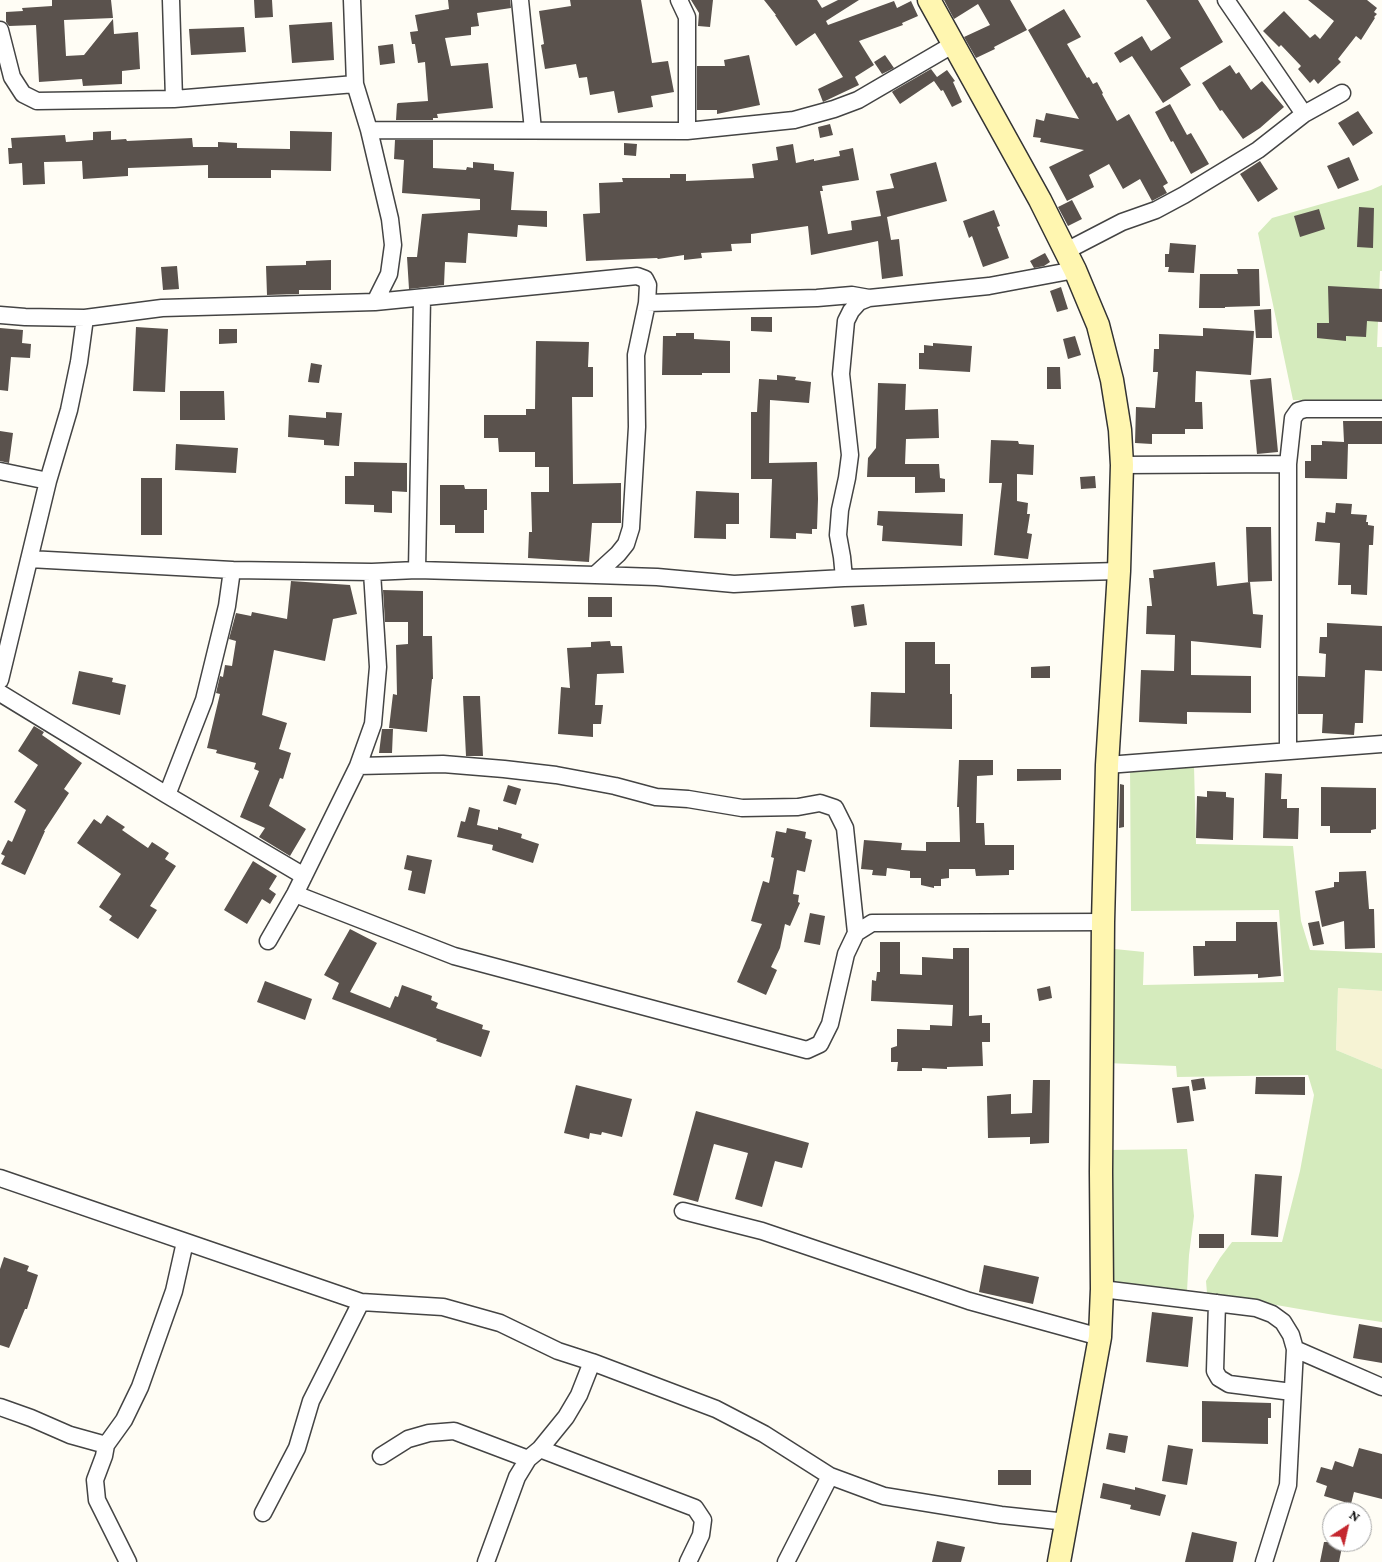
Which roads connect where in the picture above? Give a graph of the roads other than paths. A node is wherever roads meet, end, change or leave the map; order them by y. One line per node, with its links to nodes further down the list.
1 (171, 0): 11 (street)
2 (352, 0): 9 (street)
3 (520, 0): 14 (street)
4 (680, 0): 15 (street)
5 (930, 0): 8 (street)
6 (1226, 0): 12 (street)
7 (0, 30): 11 (street)
8 (954, 44): 15 (street); 16 (street)
9 (355, 84): 11 (street); 13 (street)
10 (1342, 93): 12 (street)
11 (174, 98)
12 (1304, 114): 16 (street)
13 (369, 130): 14 (street); 20 (street)
14 (533, 130): 15 (street)
15 (687, 131)
16 (1070, 260): 19 (street); 27 (street)
17 (422, 298): 20 (street); 21 (street); 32 (street)
18 (817, 298): 19 (street); 21 (street); 24 (street)
19 (869, 298): 24 (street)
20 (375, 302): 23 (street)
21 (647, 303): 35 (street)
22 (0, 315): 23 (street)
23 (85, 318): 29 (street)
24 (846, 322): 36 (street)
25 (1382, 409): 26 (street)
26 (1288, 464): 27 (street); 40 (street)
27 (1122, 465): 33 (street)
28 (0, 471): 29 (street)
29 (48, 481): 30 (street)
30 (29, 559): 31 (street); 37 (street)
31 (232, 570): 34 (street); 43 (street)
32 (417, 570): 34 (street); 35 (street)
33 (1119, 571): 36 (street); 41 (street)
34 (372, 572): 42 (street)
35 (595, 575): 36 (street)
36 (844, 578)
37 (0, 680)
38 (0, 693): 43 (street)
39 (1382, 744): 40 (street)
40 (1288, 751): 41 (street)
41 (1106, 765): 46 (street)
42 (358, 766): 44 (street); 47 (street)
43 (167, 795): 44 (street)
44 (304, 876): 45 (street)
45 (295, 894): 47 (street); 48 (street)
46 (1103, 922): 47 (street); 52 (street)
47 (856, 933)
48 (268, 941)
49 (0, 1178): 51 (street)
50 (683, 1211): 55 (street)
51 (185, 1242): 53 (street); 61 (street)
52 (1102, 1289): 54 (street); 55 (street)
53 (361, 1302): 57 (street); 65 (street)
54 (1217, 1303): 56 (street); 59 (street)
55 (1100, 1337): 66 (street)
56 (1295, 1349): 58 (street); 59 (street)
57 (592, 1362): 62 (street); 64 (street)
58 (1382, 1387)
59 (1292, 1392): 72 (street)
60 (0, 1407): 61 (street)
61 (106, 1445): 67 (street)
62 (534, 1454): 63 (street); 68 (street); 69 (street)
63 (381, 1456)
64 (830, 1476): 66 (street); 70 (street)
65 (263, 1513)
66 (1066, 1522): 71 (street)
67 (128, 1562)
68 (486, 1562)
69 (688, 1562)
70 (786, 1562)
71 (1059, 1562)
72 (1264, 1562)

